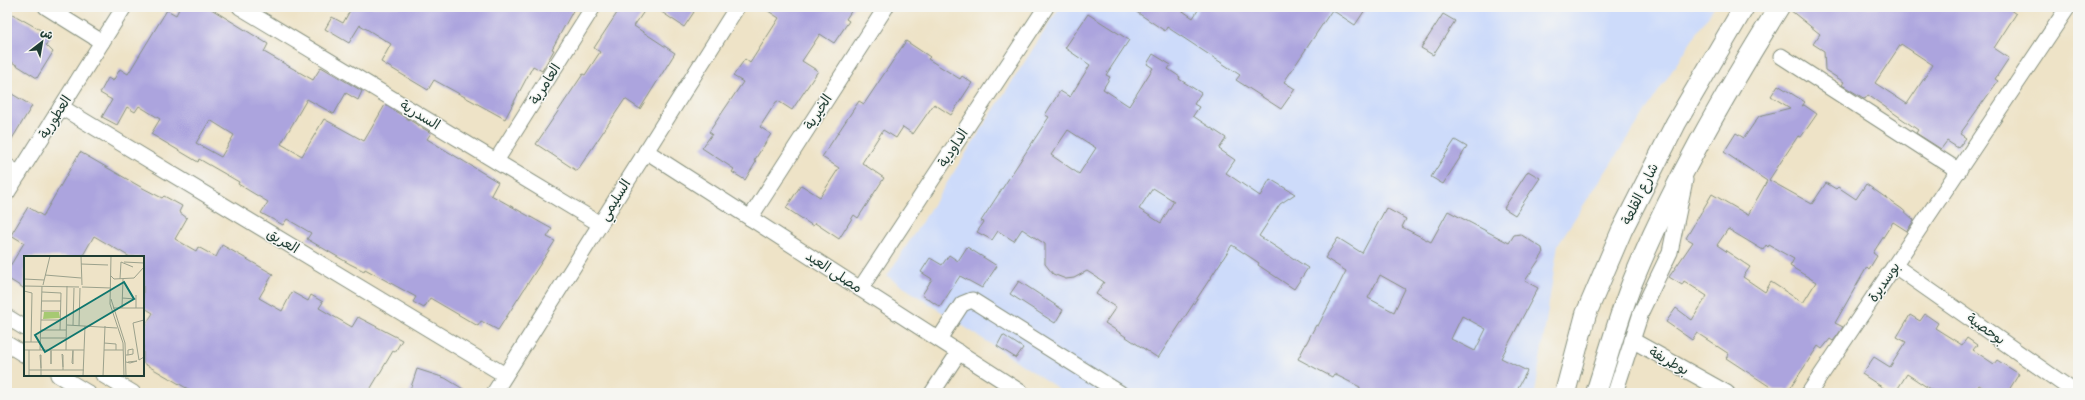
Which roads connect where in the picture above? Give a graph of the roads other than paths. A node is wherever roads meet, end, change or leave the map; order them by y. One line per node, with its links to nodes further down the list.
1 (46, 7): 11 (street)
2 (124, 7): 11 (street, العطورية)
3 (240, 7): 15 (street, السدرية)
4 (593, 7): 15 (street, العامرية)
5 (737, 7): 14 (street, السليمي)
6 (886, 7): 20 (street, الخيرية)
7 (1046, 7): 23 (street, الداودية)
8 (1744, 7): 40 (main road, شارع القلعة)
9 (1779, 7): 16 (main road)
10 (2068, 7): 18 (street, بوسديرة)
11 (102, 42): 13 (street, العطورية)
12 (1781, 56): 18 (street)
13 (61, 108): 17 (street, العطورية); 31 (street, العريق)
14 (646, 151): 20 (street, مصلى العيد); 21 (street, السليمي)
15 (496, 161): 21 (street, السدرية)
16 (1687, 168): 27 (street); 41 (main road)
17 (13, 170): 19 (street, العطورية)
18 (1959, 171): 22 (street, بوسديرة)
19 (7, 193)
20 (750, 218): 23 (street, مصلى العيد)
21 (600, 224): 31 (street, السليمي)
22 (1895, 266): 44 (street, بوسديرة); 45 (street, بوحصية)
23 (860, 289): 26 (street, مصلى العيد)
24 (7, 317): 25 (street)
25 (24, 327)
26 (939, 339): 29 (street, مصلى العيد); 39 (street)
27 (1632, 340): 42 (street); 43 (street, بوطريفة)
28 (7, 344): 30 (street)
29 (959, 352): 37 (street); 38 (street, مصلى العيد)
30 (24, 354)
31 (505, 375): 36 (street, السليمي)
32 (60, 376): 35 (street)
33 (105, 376): 34 (street)
34 (129, 392)
35 (88, 393)
36 (494, 393)
37 (932, 393)
38 (1022, 393)
39 (1120, 393)
40 (1565, 393)
41 (1596, 393)
42 (1615, 393)
43 (1727, 393)
44 (1809, 393)
45 (2076, 393)

